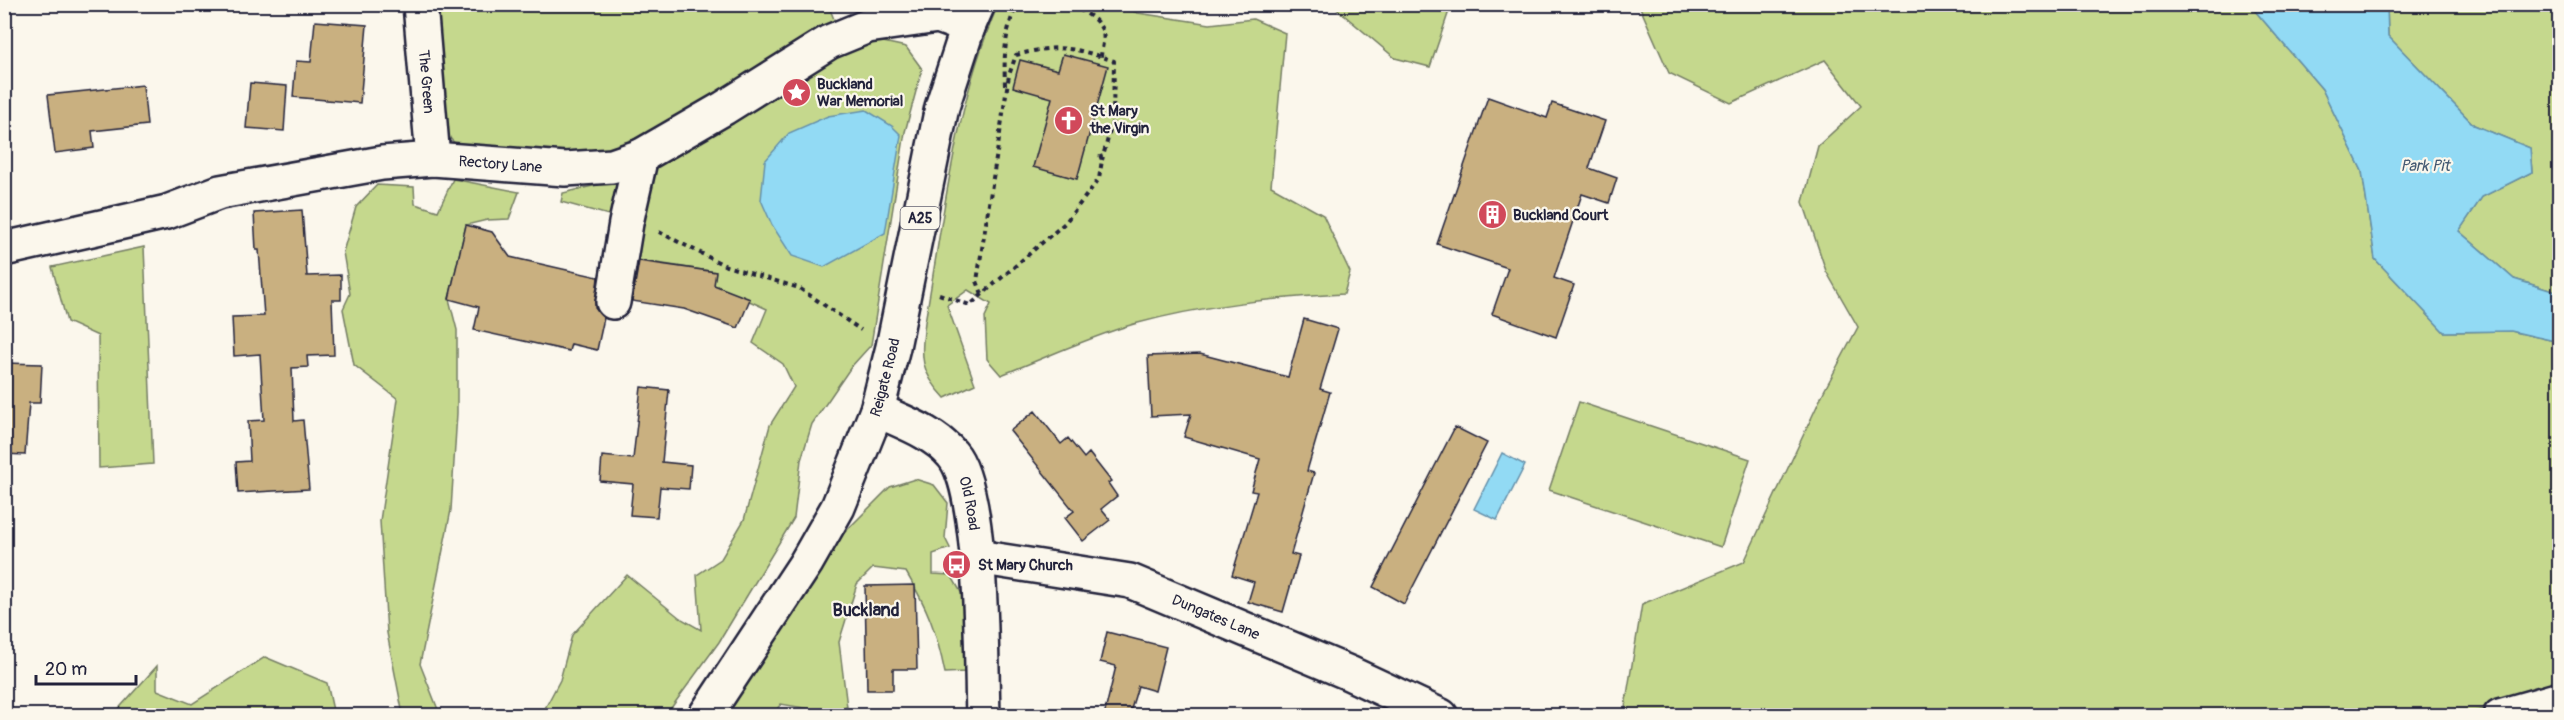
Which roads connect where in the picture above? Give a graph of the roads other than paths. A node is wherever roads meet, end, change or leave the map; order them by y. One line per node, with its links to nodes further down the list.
1 (420, 4): 4 (street, The Green)
2 (973, 16): 3 (street, Rectory Lane); 7 (street, Reigate Road / A25)
3 (641, 156): 4 (street, Rectory Lane); 6 (street)
4 (433, 159): 5 (street, Rectory Lane)
5 (4, 249)
6 (613, 302)
7 (877, 411): 8 (street, Old Road); 10 (street, Reigate Road / A25)
8 (977, 557): 11 (street, Old Road); 12 (street, Dungates Lane)
9 (2559, 699): 13 (street)
10 (705, 716)
11 (983, 716)
12 (1441, 716)
13 (2499, 716)

